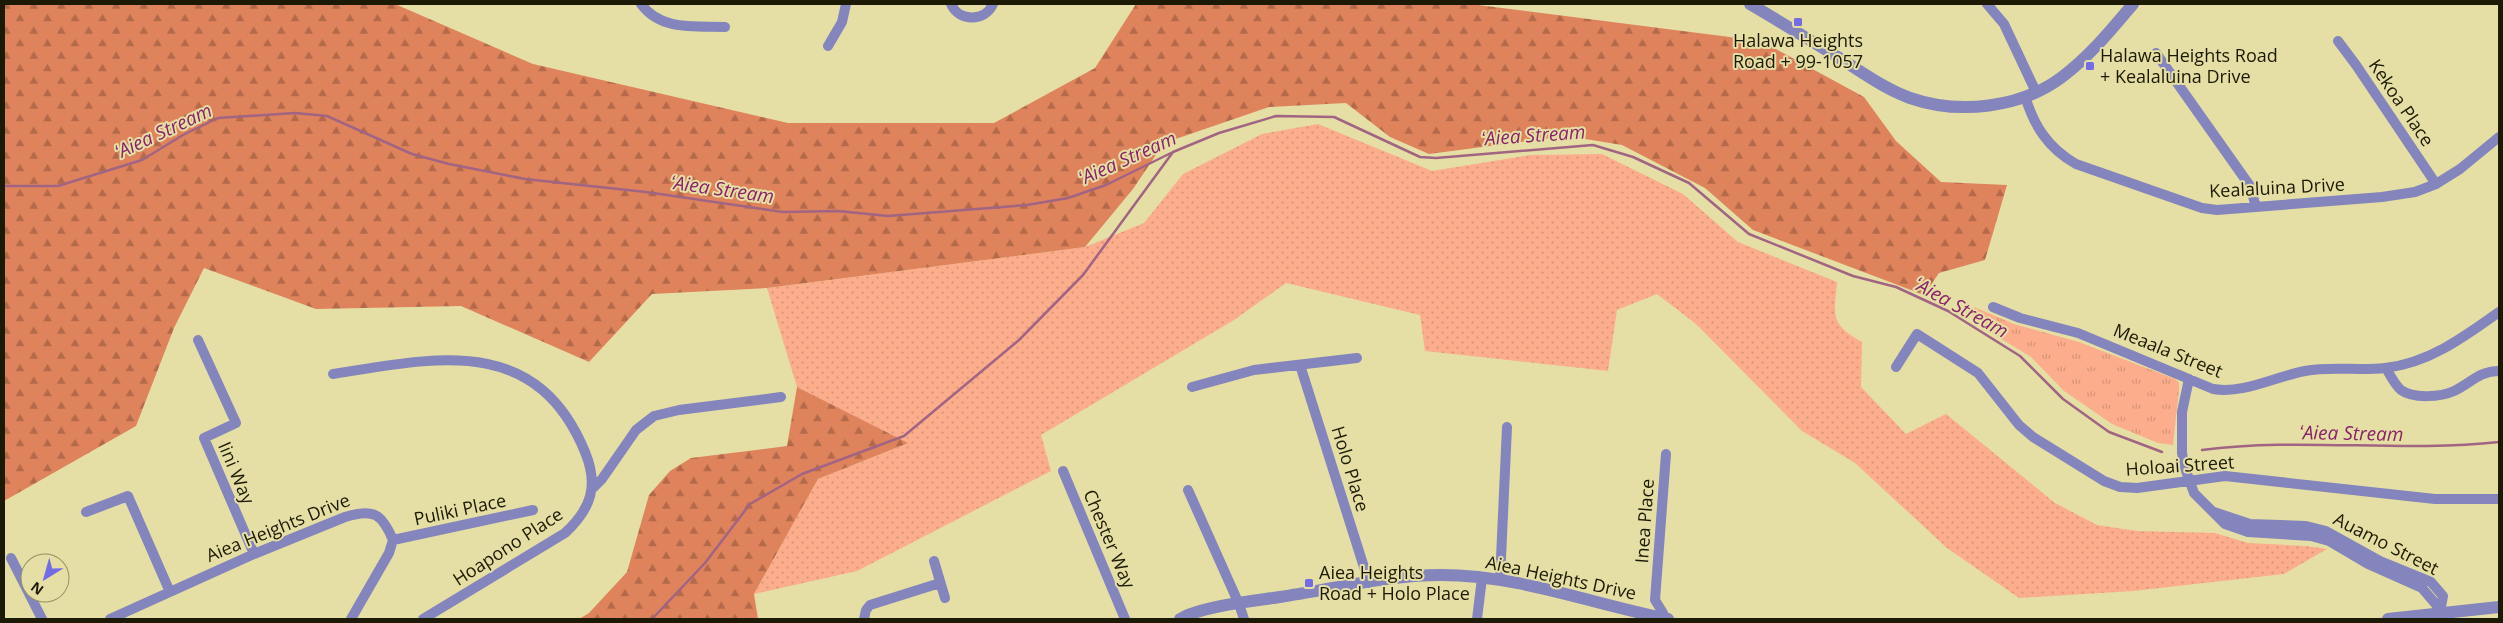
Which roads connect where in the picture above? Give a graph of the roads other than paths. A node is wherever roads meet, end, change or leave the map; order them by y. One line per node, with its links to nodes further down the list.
1 (641, 4): 8 (street)
2 (846, 4): 10 (street)
3 (951, 4): 4 (street)
4 (993, 4)
5 (1750, 4): 12 (street)
6 (1987, 4): 12 (street, Kealaluina Drive)
7 (2133, 4): 12 (street)
8 (725, 27)
9 (2338, 41): 14 (street, Kekoa Place)
10 (828, 46)
11 (2156, 52): 15 (street)
12 (2031, 94): 15 (street, Kealaluina Drive)
13 (2499, 138): 14 (street, Kealaluina Drive)
14 (2436, 184): 15 (street, Kealaluina Drive)
15 (2256, 207)
16 (1993, 307): 25 (street, Meaala Street)
17 (2499, 312): 22 (street, Meaala Street)
18 (198, 340): 38 (street, Iini Way)
19 (1357, 358): 20 (street)
20 (1300, 365): 26 (street); 43 (street, Holo Place)
21 (1896, 367): 31 (street, Holoai Street)
22 (2386, 368): 23 (street); 25 (street, Meaala Street)
23 (2499, 371)
24 (333, 374): 32 (street)
25 (2189, 380): 31 (street, Auamo Street)
26 (1192, 387)
27 (780, 397): 32 (street)
28 (1508, 426): 42 (street)
29 (1666, 454): 59 (street, Inea Place)
30 (1063, 471): 55 (street, Chester Way)
31 (2188, 480): 34 (street, Holoai Street); 49 (street, Auamo Street)
32 (593, 488): 53 (street, Hoapono Place)
33 (1188, 490): 47 (street)
34 (2499, 499)
35 (533, 510): 37 (street, Puliki Place)
36 (86, 512): 45 (street)
37 (393, 540): 38 (street, Aiea Heights Drive); 52 (street)
38 (254, 554): 45 (street, Aiea Heights Drive)
39 (10, 558): 50 (street)
40 (934, 561): 44 (street)
41 (1482, 578): 42 (street, Aiea Heights Drive); 43 (street, Aiea Heights Drive); 58 (street)
42 (1500, 580): 59 (street, Aiea Heights Drive)
43 (1369, 582): 47 (street, Aiea Heights Drive)
44 (940, 583): 46 (street); 54 (street)
45 (170, 592): 51 (street, Aiea Heights Drive)
46 (945, 598)
47 (1239, 604): 56 (street, Aiea Heights Drive); 57 (street)
48 (2499, 608): 49 (street)
49 (2439, 610): 60 (street)
50 (42, 619)
51 (110, 619)
52 (351, 619)
53 (423, 619)
54 (864, 619)
55 (1125, 619)
56 (1180, 619)
57 (1244, 619)
58 (1477, 619)
59 (1665, 619)
60 (2388, 619)

